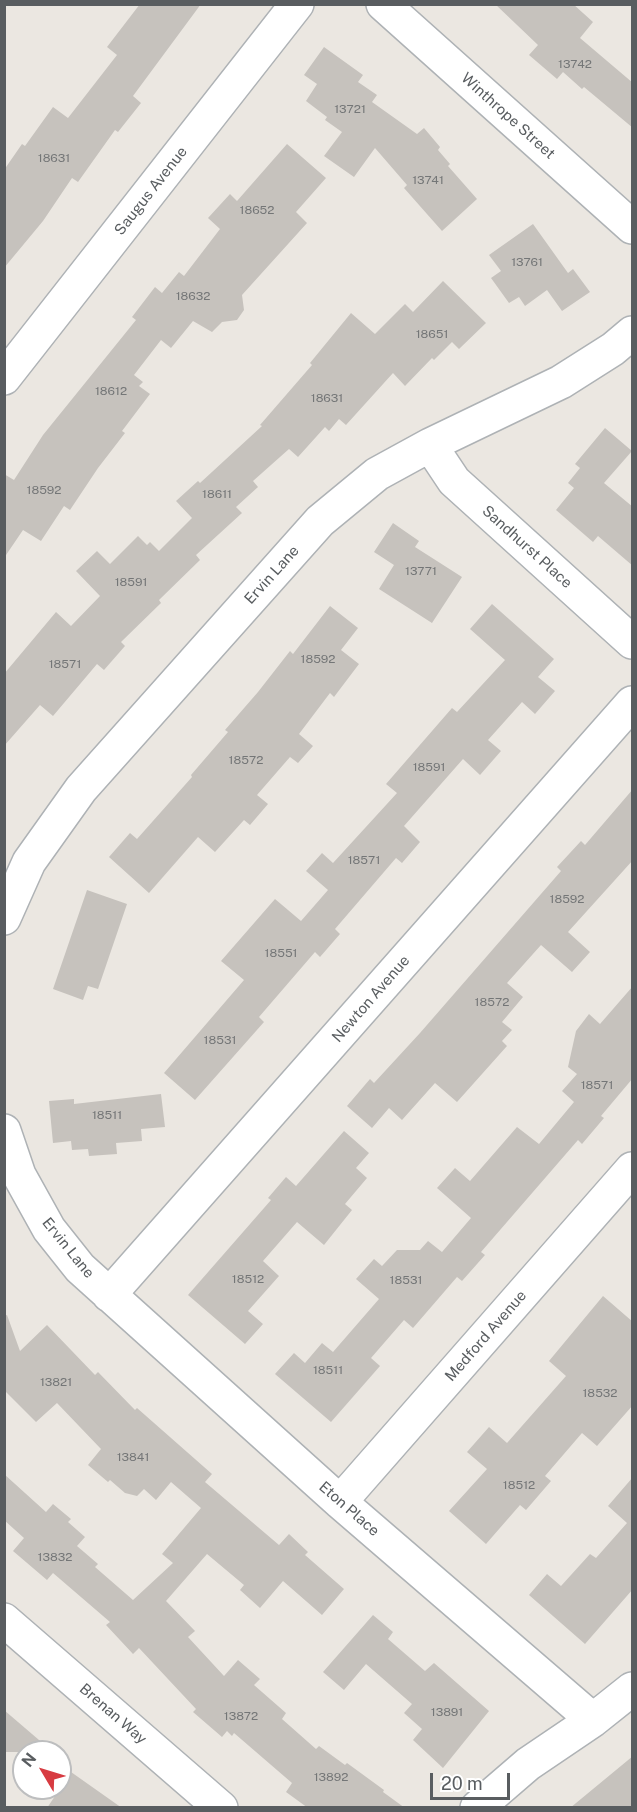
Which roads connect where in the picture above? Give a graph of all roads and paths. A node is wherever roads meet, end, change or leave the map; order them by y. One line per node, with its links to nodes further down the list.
1 (297, 4): 5 (street, Saugus Avenue)
2 (383, 4): 3 (street, Winthrope Street)
3 (633, 227)
4 (633, 333): 6 (street, Ervin Lane)
5 (4, 378)
6 (430, 445): 7 (street, Sandhurst Place); 9 (street, Ervin Lane)
7 (633, 642)
8 (633, 703): 12 (street, Newton Avenue)
9 (4, 918)
10 (4, 1131): 12 (street, Ervin Lane)
11 (633, 1169): 13 (street, Medford Avenue)
12 (109, 1295): 13 (street, Eton Place)
13 (340, 1502): 16 (street, Eton Place)
14 (4, 1620): 17 (street, Brenan Way)
15 (633, 1689): 16 (street)
16 (592, 1720): 18 (street)
17 (221, 1808)
18 (477, 1808)

